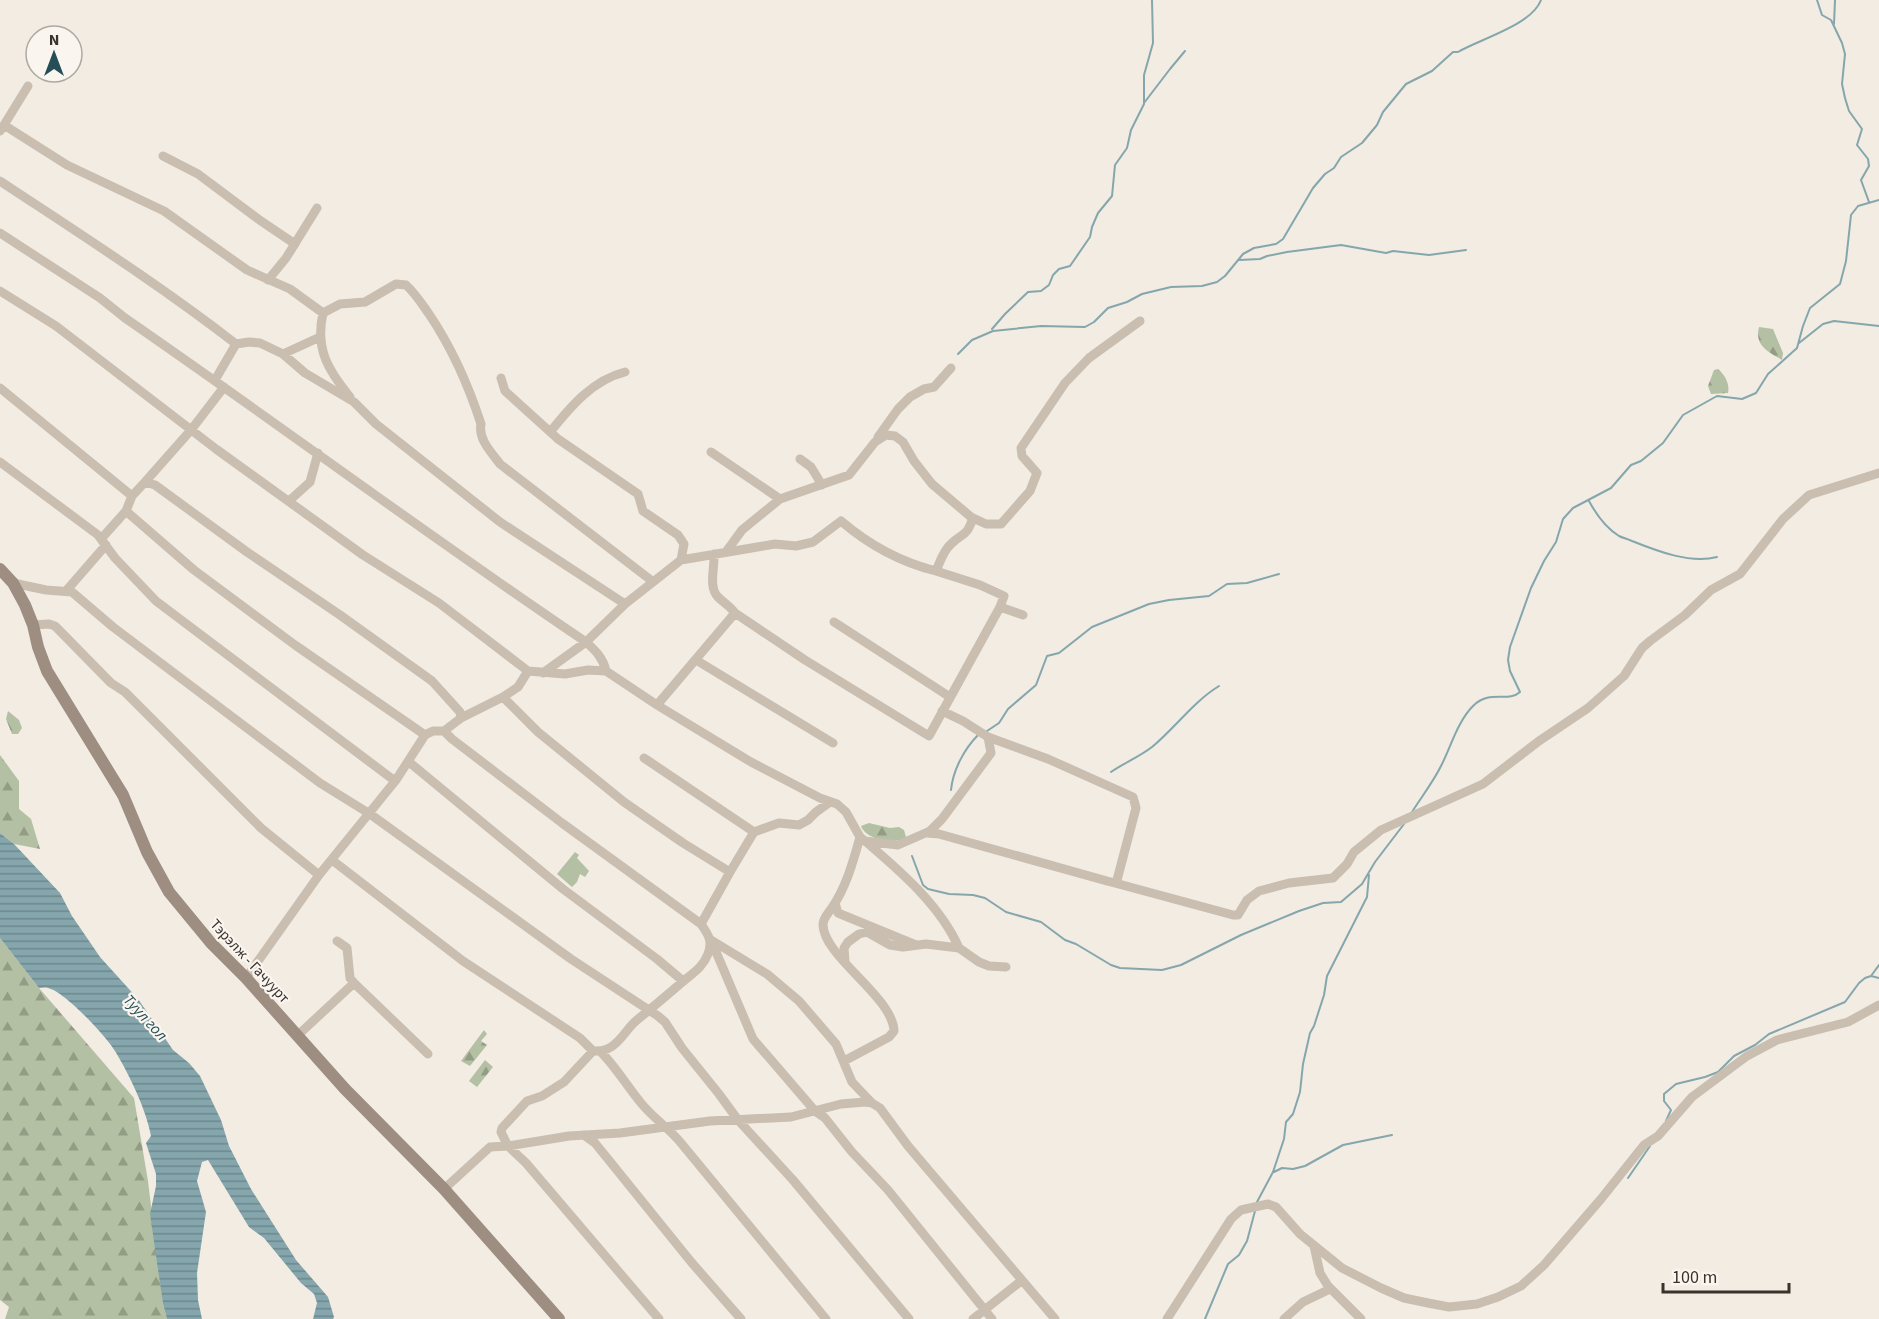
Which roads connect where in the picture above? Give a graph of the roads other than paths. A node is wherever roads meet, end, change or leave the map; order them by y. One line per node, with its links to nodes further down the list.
1 (28, 86): 2 (street)
2 (2, 128): 8 (street)
3 (163, 156): 7 (street)
4 (0, 181): 13 (street)
5 (317, 208): 7 (street)
6 (0, 233): 18 (street)
7 (295, 244): 8 (street)
8 (268, 280): 10 (street)
9 (0, 291): 22 (street)
10 (323, 313): 12 (street); 43 (street)
11 (1140, 321): 36 (street)
12 (320, 337): 14 (street); 21 (street)
13 (236, 344): 14 (street); 18 (street)
14 (284, 354): 21 (street)
15 (951, 368): 24 (street)
16 (625, 372): 23 (street)
17 (501, 378): 23 (street)
18 (215, 380): 19 (street)
19 (224, 387): 22 (street); 26 (street)
20 (0, 388): 32 (street)
21 (354, 402): 46 (street)
22 (191, 430): 30 (street); 34 (street)
23 (551, 431): 40 (street)
24 (875, 442): 31 (street); 36 (street)
25 (711, 452): 33 (street)
26 (318, 453): 34 (street); 52 (street)
27 (801, 459): 31 (street)
28 (0, 462): 37 (street)
29 (1879, 473): 77 (street)
30 (145, 482): 32 (street); 61 (street)
31 (822, 485): 33 (street)
32 (132, 496): 35 (street)
33 (780, 499): 38 (street)
34 (289, 501): 54 (street)
35 (126, 511): 37 (street); 63 (street)
36 (973, 518): 42 (street)
37 (104, 542): 45 (street); 68 (street)
38 (726, 552): 39 (street); 42 (street)
39 (714, 554): 40 (street); 48 (street)
40 (681, 560): 43 (street)
41 (0, 569): 44 (main road, Тэрэлж - Гачуурт)
42 (936, 571): 47 (street)
43 (652, 581): 46 (street)
44 (13, 583): 45 (street); 51 (main road, Тэрэлж - Гачуурт)
45 (66, 591): 70 (street)
46 (625, 604): 52 (street)
47 (1000, 607): 49 (street); 58 (street)
48 (735, 613): 53 (street); 60 (street)
49 (1023, 615)
50 (834, 622): 58 (street)
51 (33, 625): 76 (street); 86 (main road, Тэрэлж - Гачуурт)
52 (586, 642): 55 (street); 56 (street)
53 (696, 660): 59 (street); 65 (street)
54 (528, 671): 56 (street); 57 (street)
55 (606, 671): 56 (street); 59 (street)
56 (543, 673)
57 (503, 697): 61 (street); 75 (street)
58 (950, 697): 60 (street)
59 (657, 705): 69 (street)
60 (942, 711): 64 (street)
61 (461, 718): 62 (street)
62 (444, 731): 63 (street); 79 (street)
63 (425, 735): 67 (street)
64 (988, 737): 72 (street); 77 (street)
65 (833, 744)
66 (644, 759): 71 (street)
67 (409, 762): 68 (street); 87 (street)
68 (396, 780): 70 (street)
69 (830, 802): 71 (street); 73 (street)
70 (369, 814): 74 (street); 90 (street)
71 (754, 832): 75 (street)
72 (927, 833): 73 (street); 77 (street)
73 (862, 839): 78 (street); 83 (street)
74 (332, 860): 76 (street); 92 (street)
75 (730, 872): 79 (street)
76 (319, 875): 86 (street)
77 (1115, 883)
78 (835, 903): 82 (street); 84 (street)
79 (701, 924): 80 (street)
80 (711, 940): 87 (street); 94 (street); 96 (street)
81 (337, 941): 88 (street)
82 (916, 945): 83 (street); 84 (street)
83 (959, 948): 85 (street)
84 (845, 961): 94 (street)
85 (1006, 967)
86 (246, 978): 91 (main road, Тэрэлж - Гачуурт)
87 (683, 981): 90 (street)
88 (354, 983): 91 (street); 93 (street)
89 (1879, 1005): 102 (street)
90 (651, 1011): 92 (street); 97 (street)
91 (297, 1036): 101 (main road, Тэрэлж - Гачуурт)
92 (597, 1051): 98 (street); 100 (street)
93 (428, 1054)
94 (844, 1061): 95 (street)
95 (872, 1103): 96 (street); 103 (street)
96 (815, 1111): 97 (street); 105 (street)
97 (738, 1120): 98 (street); 110 (street)
98 (667, 1126): 99 (street); 109 (street)
99 (584, 1135): 100 (street); 108 (street)
100 (508, 1146): 101 (street); 107 (street)
101 (444, 1189): 106 (main road, Тэрэлж - Гачуурт)
102 (1314, 1246): 104 (street); 114 (street)
103 (1021, 1281): 105 (street); 113 (street)
104 (1328, 1286): 115 (street); 116 (street)
105 (985, 1310): 111 (street); 112 (street)
106 (559, 1319)
107 (658, 1319)
108 (741, 1319)
109 (826, 1319)
110 (909, 1319)
111 (973, 1319)
112 (992, 1319)
113 (1055, 1319)
114 (1167, 1319)
115 (1284, 1319)
116 (1361, 1319)

